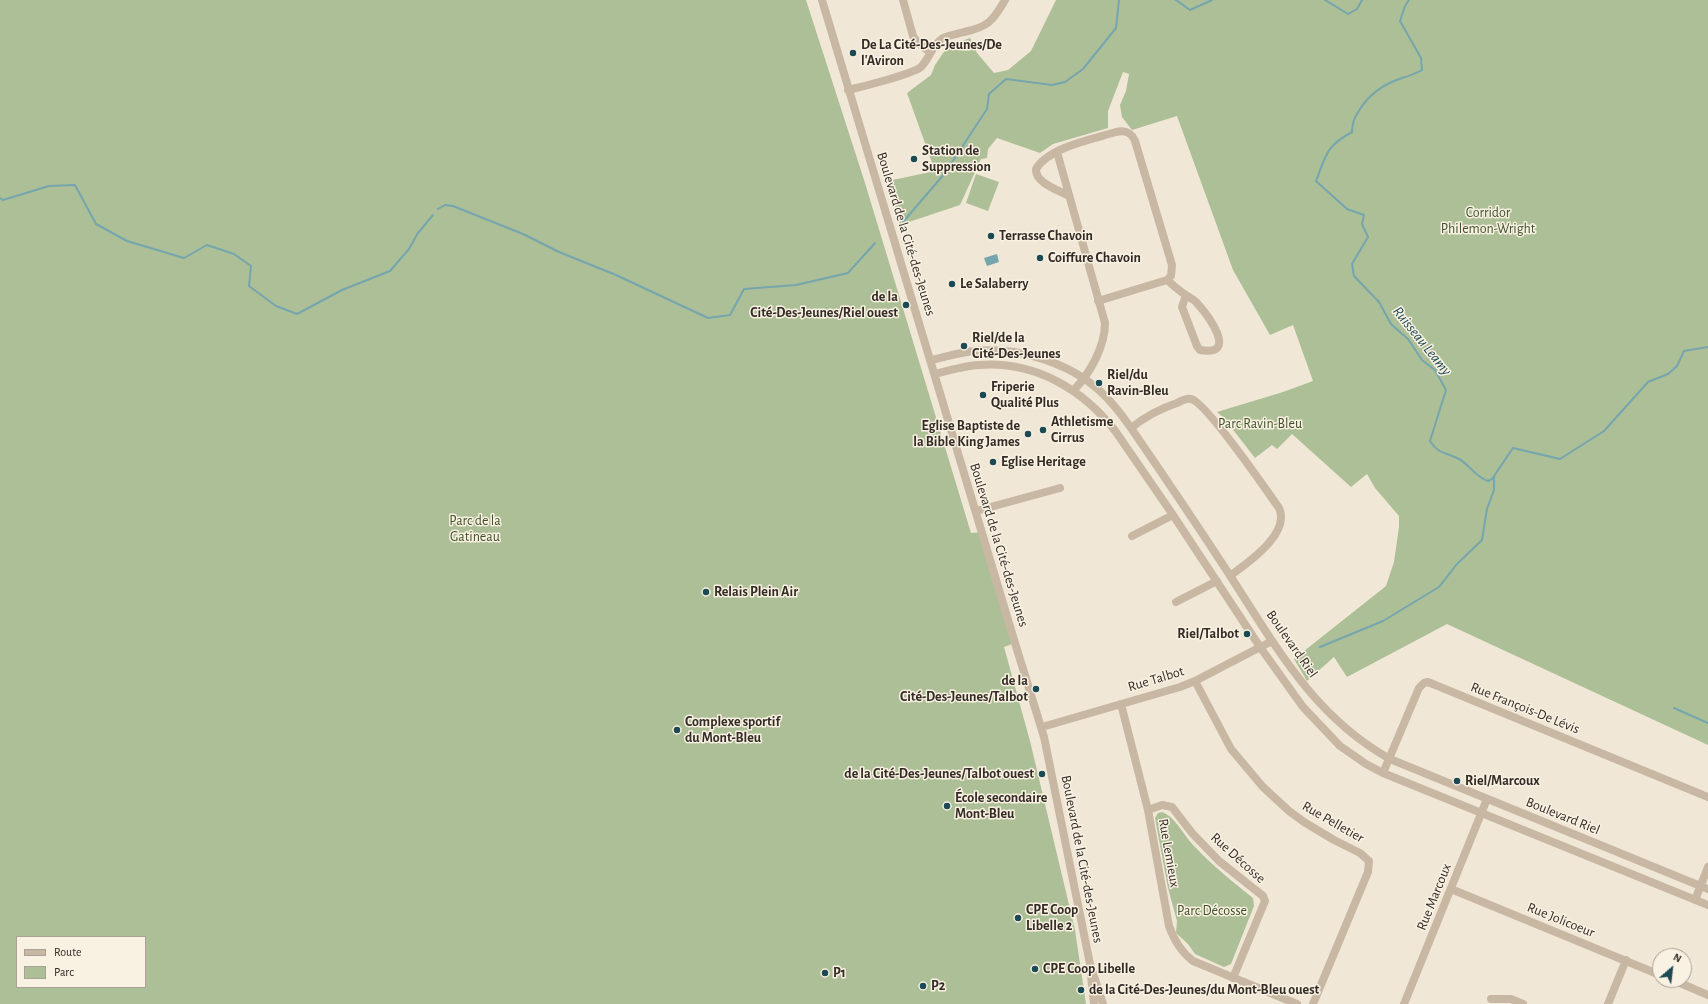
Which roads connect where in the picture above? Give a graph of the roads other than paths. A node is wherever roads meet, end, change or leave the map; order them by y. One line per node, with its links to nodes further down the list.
1 (822, 0): 5 (street, Boulevard de la Cité-des-Jeunes)
2 (903, 0): 4 (street)
3 (1005, 0): 4 (street)
4 (930, 52): 5 (street)
5 (848, 90): 11 (street, Boulevard de la Cité-des-Jeunes)
6 (1057, 152): 7 (street); 7 (street); 8 (street)
7 (1069, 196): 10 (street)
8 (1167, 280): 9 (street); 10 (street)
9 (1186, 295): 9 (street)
10 (1098, 301): 13 (street)
11 (931, 360): 12 (street, Boulevard de la Cité-des-Jeunes); 13 (street, Boulevard Riel)
12 (935, 374): 14 (street, Boulevard Riel); 17 (street, Boulevard de la Cité-des-Jeunes)
13 (1084, 379): 14 (street); 15 (street, Boulevard Riel)
14 (1074, 390): 18 (street, Boulevard Riel)
15 (1131, 428): 20 (street, Boulevard Riel); 20 (street)
16 (1060, 488): 17 (street)
17 (976, 511): 27 (street, Boulevard de la Cité-des-Jeunes)
18 (1173, 515): 19 (street); 21 (street, Boulevard Riel)
19 (1132, 536)
20 (1230, 576): 23 (street, Boulevard Riel)
21 (1217, 581): 22 (street); 24 (street, Boulevard Riel)
22 (1176, 602)
23 (1272, 641): 24 (street, Rue Talbot); 28 (street, Boulevard Riel)
24 (1260, 647): 25 (street, Rue Talbot); 29 (street, Boulevard Riel)
25 (1195, 681): 26 (street, Rue Talbot); 49 (street, Rue Pelletier)
26 (1121, 704): 27 (street, Rue Talbot); 32 (street, Rue Lemieux)
27 (1042, 727): 40 (street, Boulevard de la Cité-des-Jeunes)
28 (1390, 759): 29 (street, Rue François-De Lévis); 30 (street, Rue François-De Lévis); 31 (street, Boulevard Riel)
29 (1383, 772): 33 (street, Boulevard Riel)
30 (1708, 797)
31 (1487, 799): 33 (street, Rue Marcoux); 35 (street, Boulevard Riel)
32 (1148, 810): 42 (street, Rue Lemieux); 42 (street, Rue Décosse)
33 (1482, 813): 36 (street, Rue Marcoux); 37 (street, Boulevard Riel)
34 (1708, 867): 35 (street)
35 (1704, 887): 37 (street)
36 (1451, 889): 39 (street, Rue Jolicoeur); 50 (street, Rue Marcoux)
37 (1695, 900): 38 (street, Boulevard Riel)
38 (1708, 905)
39 (1626, 960): 41 (street, Rue Jolicoeur); 52 (street)
40 (1090, 964): 46 (street, Boulevard de la Cité-des-Jeunes); 47 (street, Boulevard de la Cité-des-Jeunes)
41 (1652, 971)
42 (1233, 978): 48 (street, Rue Lemieux)
43 (1692, 988): 44 (street)
44 (1708, 995)
45 (1491, 999): 51 (street)
46 (1094, 1004)
47 (1103, 1004)
48 (1297, 1004)
49 (1313, 1004)
50 (1404, 1004)
51 (1523, 1004)
52 (1608, 1004)

